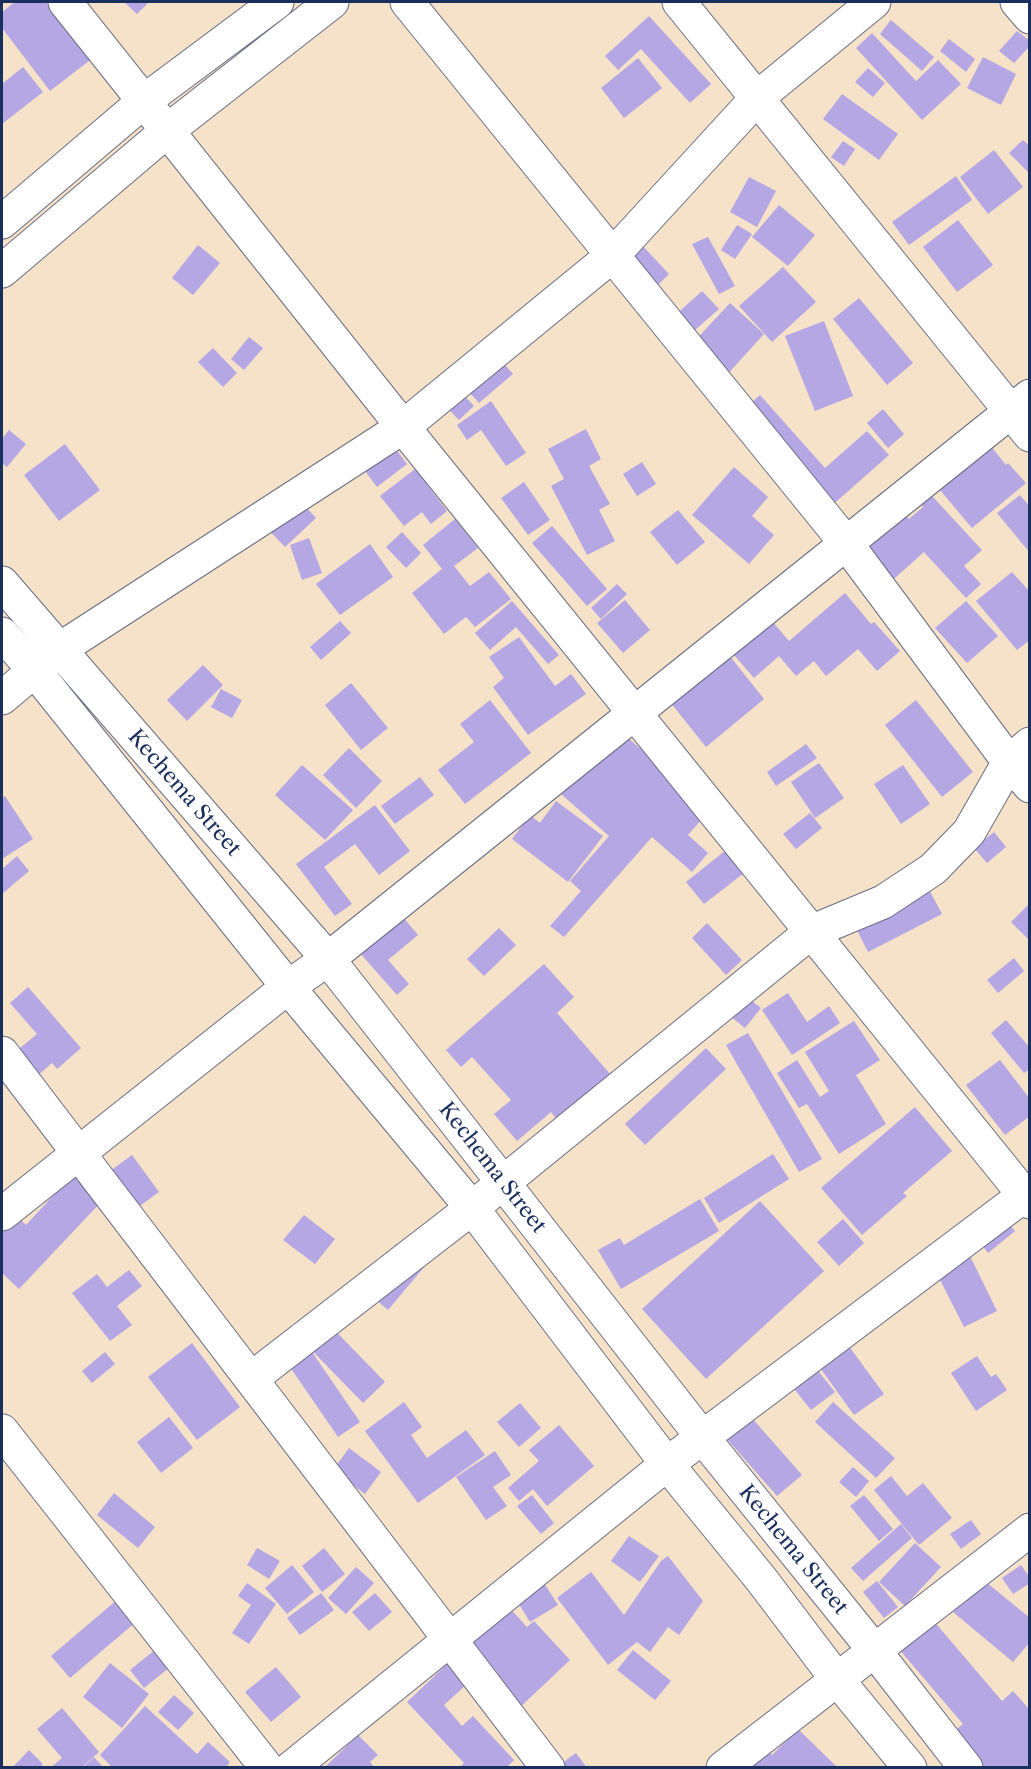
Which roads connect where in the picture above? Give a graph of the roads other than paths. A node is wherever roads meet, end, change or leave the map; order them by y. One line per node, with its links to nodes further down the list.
1 (65, 2): 10 (street)
2 (277, 2): 10 (street)
3 (333, 2): 11 (street)
4 (407, 2): 13 (street)
5 (679, 2): 9 (street)
6 (874, 2): 9 (street)
7 (1017, 2): 8 (street)
8 (1029, 17)
9 (757, 98): 13 (street); 15 (street)
10 (143, 102): 11 (street); 12 (street)
11 (167, 131): 14 (street); 16 (street)
12 (2, 222)
13 (613, 255): 16 (street); 17 (street)
14 (2, 271)
15 (1023, 414): 17 (street)
16 (403, 427): 20 (street); 23 (street)
17 (846, 543): 23 (street); 24 (street)
18 (2, 583): 20 (street, Kechema Street)
19 (2, 634): 21 (street, Kechema Street)
20 (60, 649): 21 (street); 26 (street, Kechema Street)
21 (35, 671): 22 (street); 27 (street, Kechema Street)
22 (2, 698)
23 (634, 713): 25 (street); 26 (street)
24 (1023, 764): 25 (street)
25 (811, 932): 30 (street); 31 (street)
26 (328, 959): 27 (street); 30 (street, Kechema Street)
27 (288, 987): 29 (street); 32 (street, Kechema Street)
28 (2, 1053): 29 (street)
29 (78, 1153): 33 (street); 34 (street)
30 (504, 1182): 32 (street); 36 (street, Kechema Street)
31 (1028, 1196): 36 (street)
32 (472, 1208): 34 (street); 37 (street, Kechema Street)
33 (2, 1214)
34 (251, 1379): 39 (street)
35 (2, 1431): 42 (street)
36 (703, 1438): 37 (street); 40 (street, Kechema Street)
37 (667, 1464): 39 (street); 41 (street, Kechema Street)
38 (1029, 1530): 40 (street)
39 (449, 1639): 43 (street); 44 (street)
40 (874, 1650): 41 (street); 47 (street, Kechema Street)
41 (837, 1678): 45 (street); 46 (street, Kechema Street)
42 (267, 1767)
43 (291, 1767)
44 (548, 1767)
45 (723, 1767)
46 (910, 1767)
47 (966, 1767)

